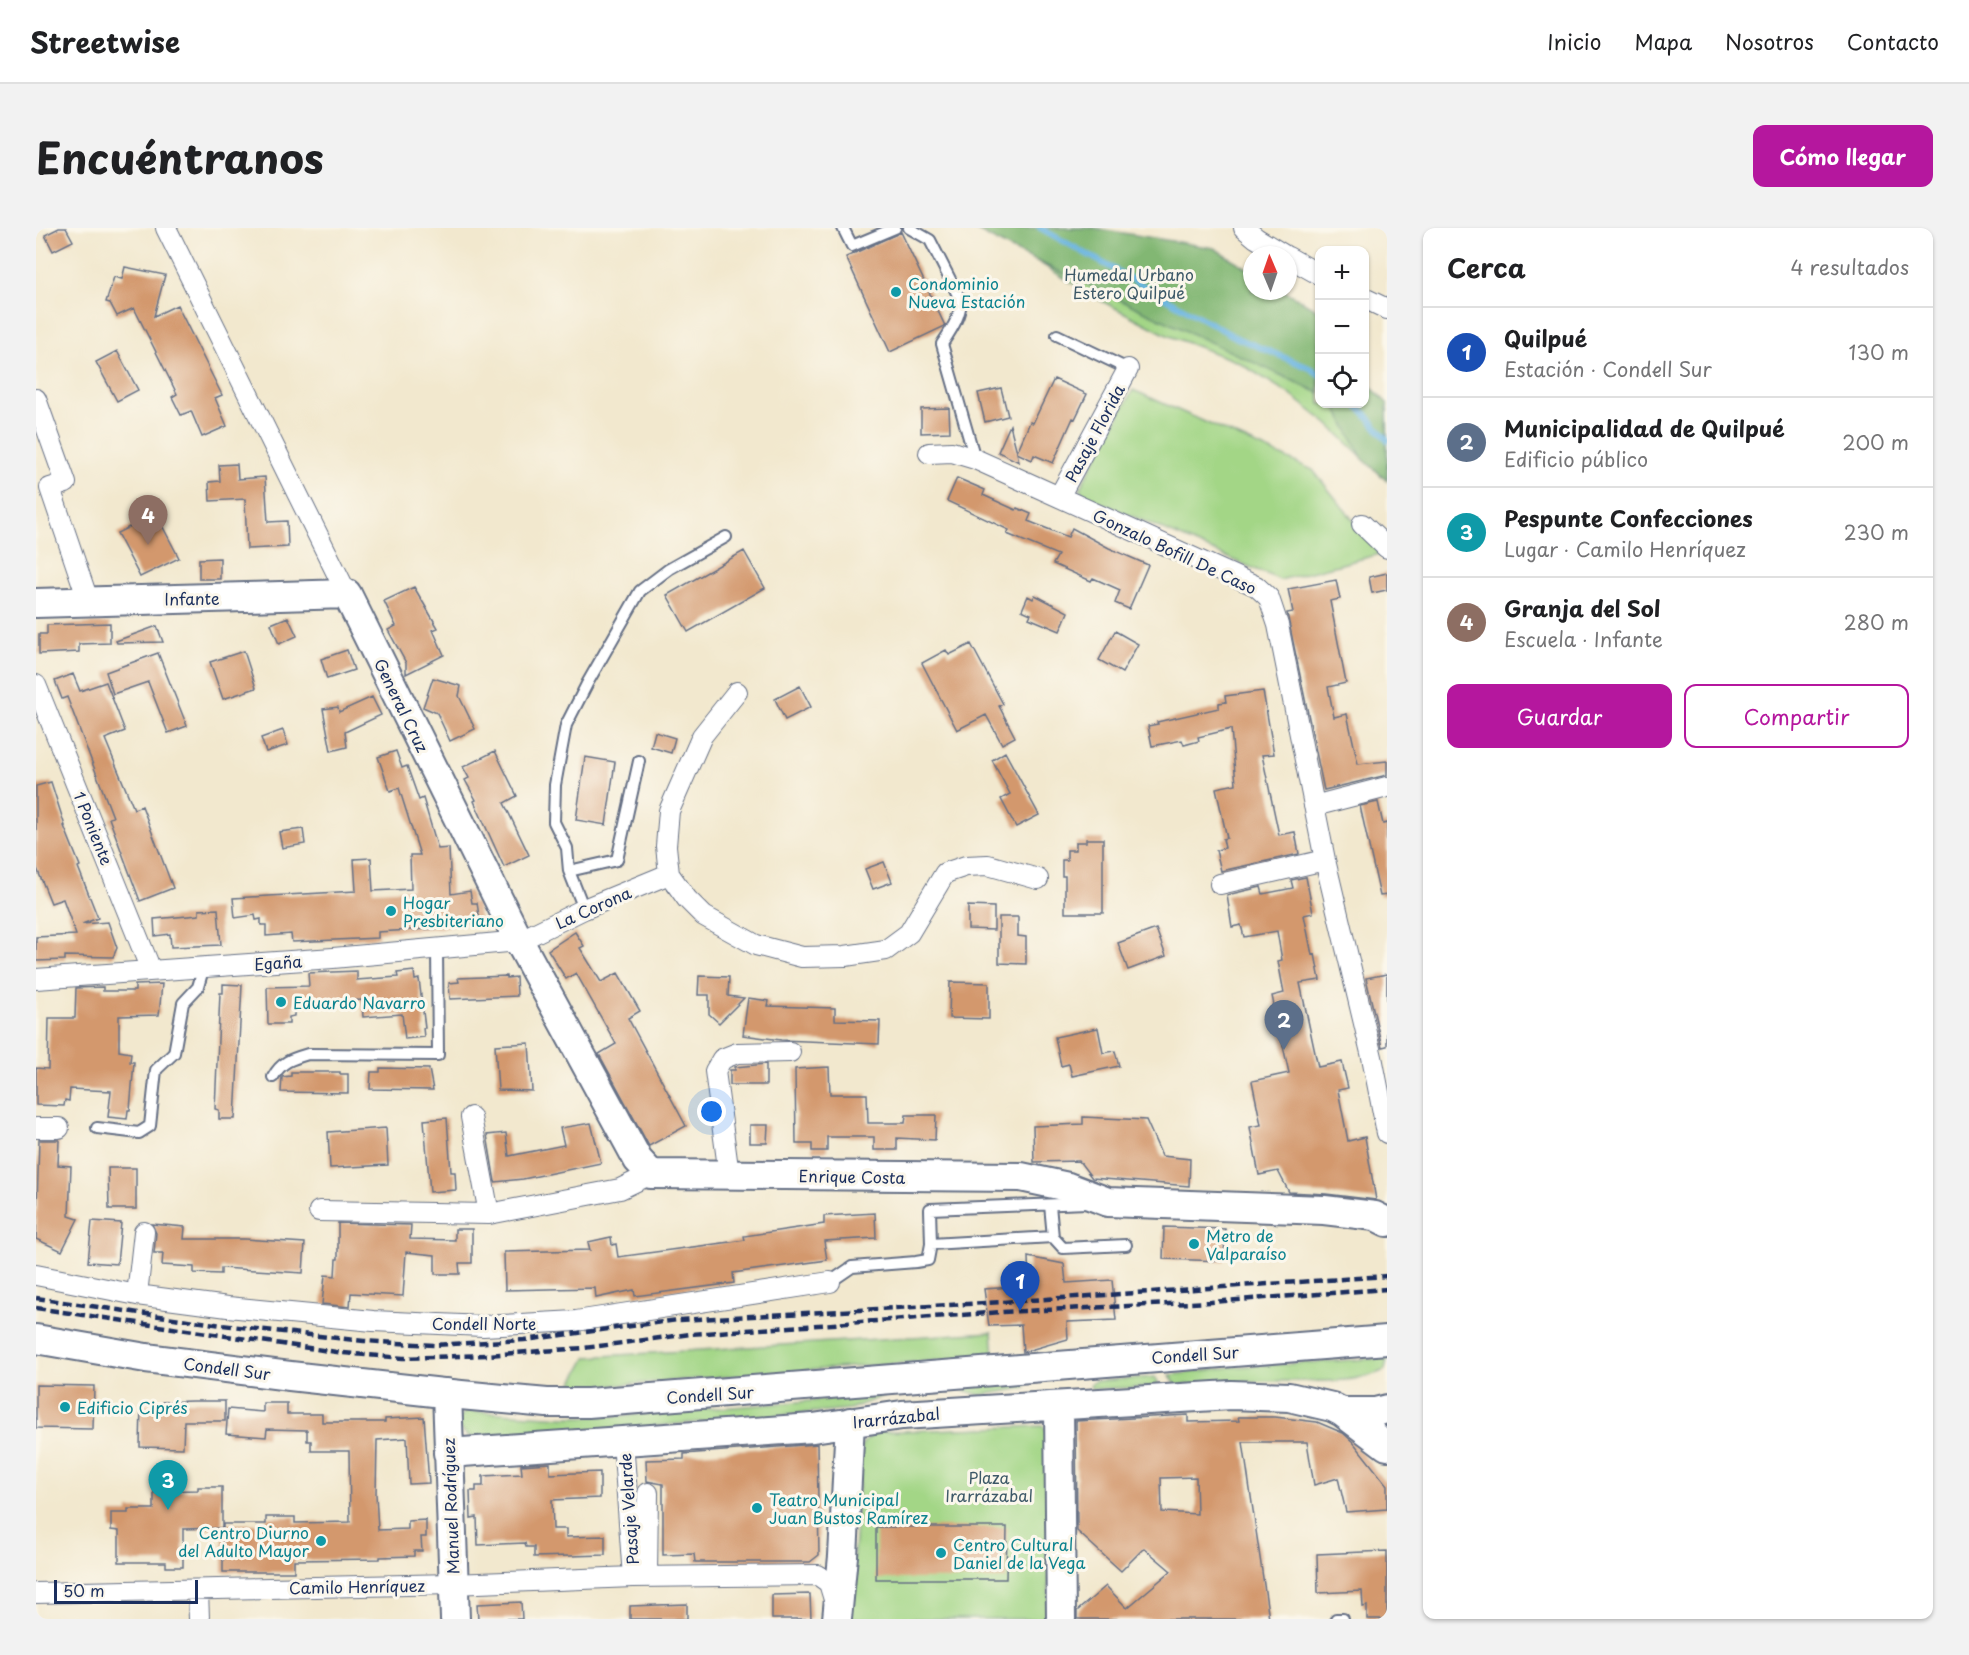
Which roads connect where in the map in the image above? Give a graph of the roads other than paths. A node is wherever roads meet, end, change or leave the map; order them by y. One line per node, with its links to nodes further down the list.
1 (166, 228): 20 (street, General Cruz)
2 (843, 228): 3 (lane)
3 (895, 228)
4 (909, 228): 15 (lane)
5 (1244, 228): 6 (street)
6 (1269, 246)
7 (1297, 262): 8 (street)
8 (1315, 272)
9 (1369, 300): 10 (street)
10 (1387, 309)
11 (1057, 335): 12 (lane)
12 (1128, 369): 16 (street, Pasaje Florida)
13 (36, 399): 21 (street)
14 (929, 453): 15 (street, Gonzalo Bofill De Caso)
15 (975, 459): 16 (street, Gonzalo Bofill De Caso)
16 (1059, 497): 27 (street, Gonzalo Bofill De Caso)
17 (1362, 524): 19 (street)
18 (726, 537): 29 (lane)
19 (1387, 548)
20 (347, 594): 21 (street, Infante); 34 (street, General Cruz)
21 (88, 600): 22 (street, Infante)
22 (36, 603)
23 (36, 686): 37 (street, 1 Poniente)
24 (736, 692): 30 (street)
25 (639, 761): 29 (lane)
26 (1387, 787): 27 (street)
27 (1314, 806): 28 (street, Gonzalo Bofill De Caso)
28 (1325, 860): 32 (street); 45 (street, Gonzalo Bofill De Caso)
29 (569, 872): 33 (lane)
30 (669, 874): 31 (street); 33 (street, La Corona)
31 (1038, 879)
32 (1220, 884)
33 (584, 909): 34 (street, La Corona)
34 (519, 942): 35 (street, Egaña); 46 (street, General Cruz)
35 (437, 949): 36 (street, Egaña); 40 (lane)
36 (204, 966): 37 (street, Egaña); 44 (lane)
37 (151, 970): 38 (street, Egaña)
38 (36, 979)
39 (790, 1052): 47 (street)
40 (273, 1077)
41 (471, 1117): 51 (street)
42 (36, 1128): 43 (street)
43 (58, 1128)
44 (97, 1128)
45 (1387, 1132)
46 (651, 1174): 47 (street, Enrique Costa); 51 (street, Enrique Costa)
47 (729, 1175): 48 (street, Enrique Costa)
48 (1108, 1202): 49 (lane); 52 (street, Enrique Costa)
49 (1050, 1205): 54 (lane); 55 (lane)
50 (318, 1211): 51 (street, Enrique Costa)
51 (489, 1214)
52 (1387, 1222)
53 (144, 1232): 59 (street)
54 (1053, 1237): 55 (lane); 56 (lane)
55 (931, 1244): 58 (lane)
56 (1126, 1245)
57 (36, 1275): 59 (street, Condell Norte)
58 (830, 1282): 59 (street, Condell Norte)
59 (136, 1295)
60 (36, 1339): 62 (street, Condell Sur)
61 (1387, 1340): 62 (street, Condell Sur)
62 (447, 1393): 69 (street, Manuel Rodríguez)
63 (1059, 1406): 64 (street, Irarrázabal); 66 (street, Irarrázabal); 78 (street)
64 (1342, 1412): 65 (street, Irarrázabal); 68 (street, Irarrázabal)
65 (1383, 1418)
66 (850, 1422): 67 (street, Irarrázabal); 75 (street)
67 (622, 1441): 69 (street, Irarrázabal); 71 (street, Pasaje Velarde)
68 (1387, 1446)
69 (448, 1453): 72 (street, Manuel Rodríguez)
70 (648, 1493): 71 (street)
71 (640, 1577): 72 (street, Camilo Henríquez); 75 (street, Camilo Henríquez)
72 (453, 1584): 73 (street, Camilo Henríquez); 77 (street, Manuel Rodríguez)
73 (198, 1590): 74 (street, Camilo Henríquez); 76 (street)
74 (36, 1593)
75 (837, 1613)
76 (199, 1619)
77 (455, 1619)
78 (1061, 1619)
79 (1336, 1619): 80 (lane)
80 (1343, 1619)

